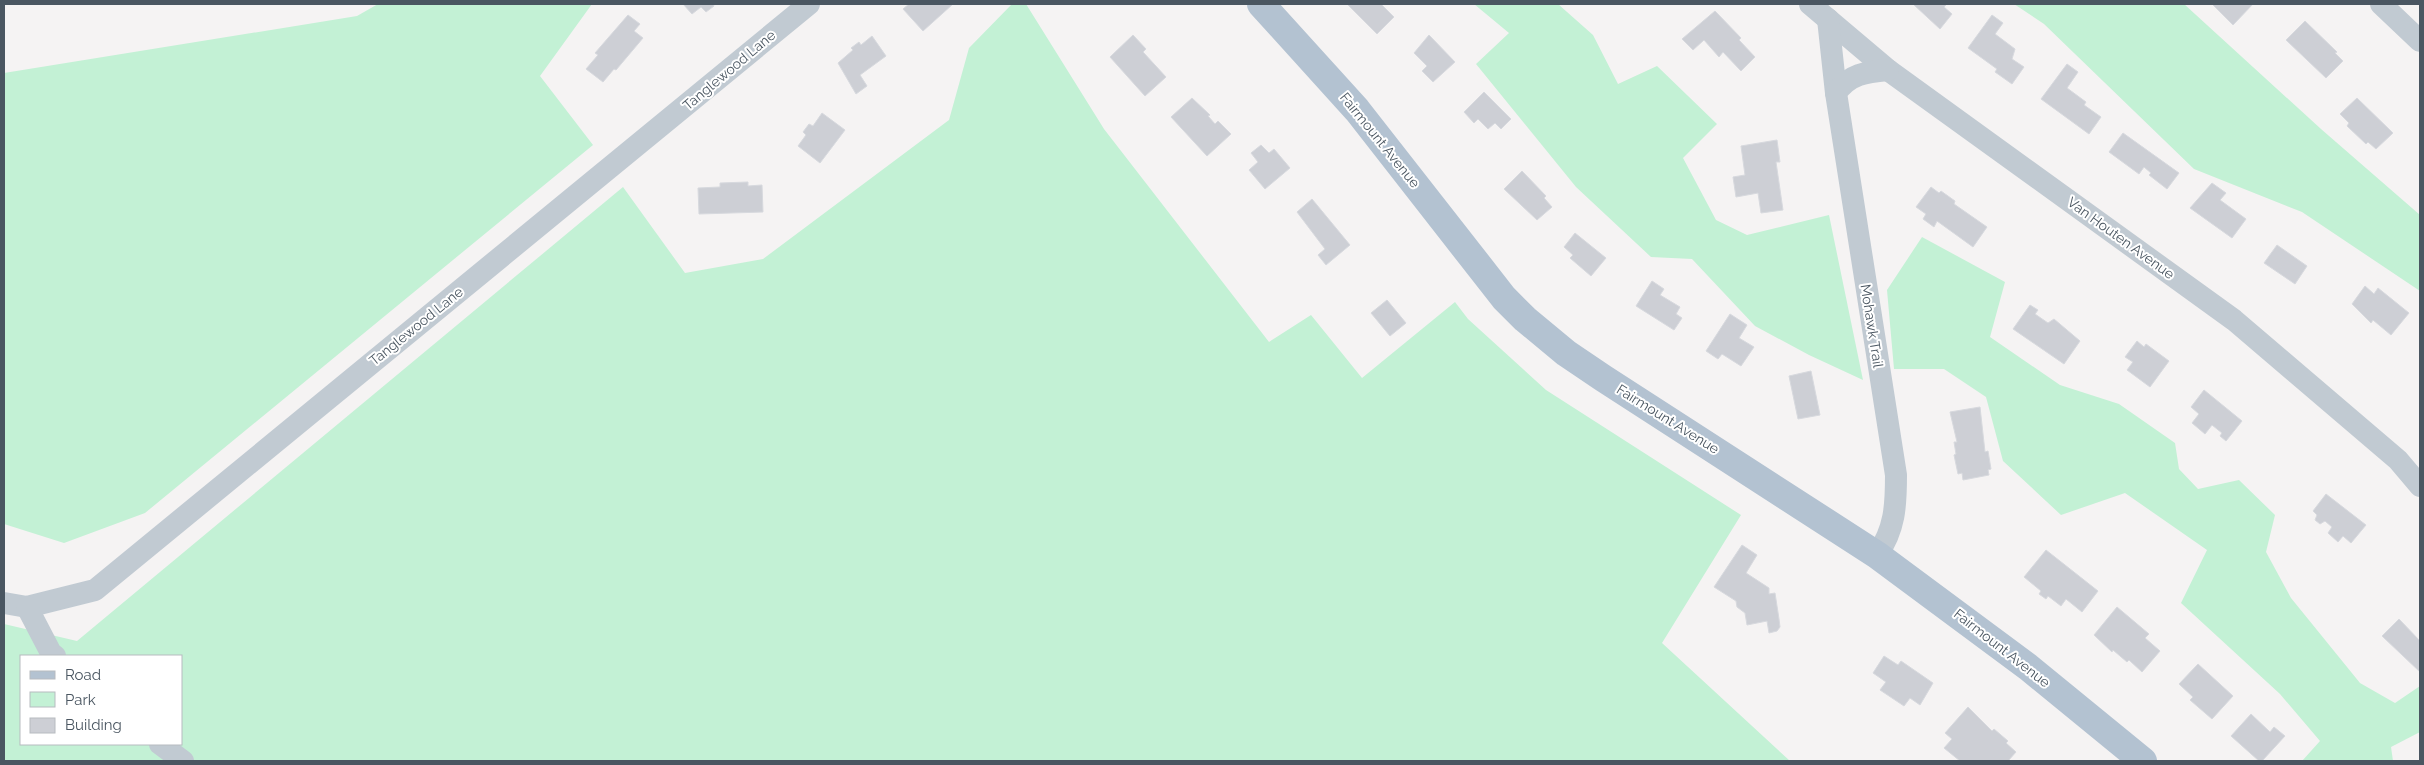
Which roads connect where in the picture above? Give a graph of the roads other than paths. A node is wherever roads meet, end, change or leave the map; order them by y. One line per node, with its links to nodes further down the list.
1 (809, 4): 12 (street, Tanglewood Lane)
2 (1261, 4): 10 (main road, Fairmount Avenue)
3 (1810, 4): 5 (street, Van Houten Avenue)
4 (2381, 4): 6 (street)
5 (1828, 19): 7 (street, Van Houten Avenue); 8 (street, Mohawk Trail)
6 (2420, 41)
7 (1888, 70): 8 (street); 9 (street, Van Houten Avenue)
8 (1836, 93): 10 (street, Mohawk Trail)
9 (2420, 486)
10 (1877, 554): 16 (main road, Fairmount Avenue)
11 (4, 603): 12 (street, Tanglewood Lane)
12 (27, 607): 13 (street)
13 (53, 655)
14 (161, 745): 15 (street)
15 (183, 761)
16 (2144, 761)

